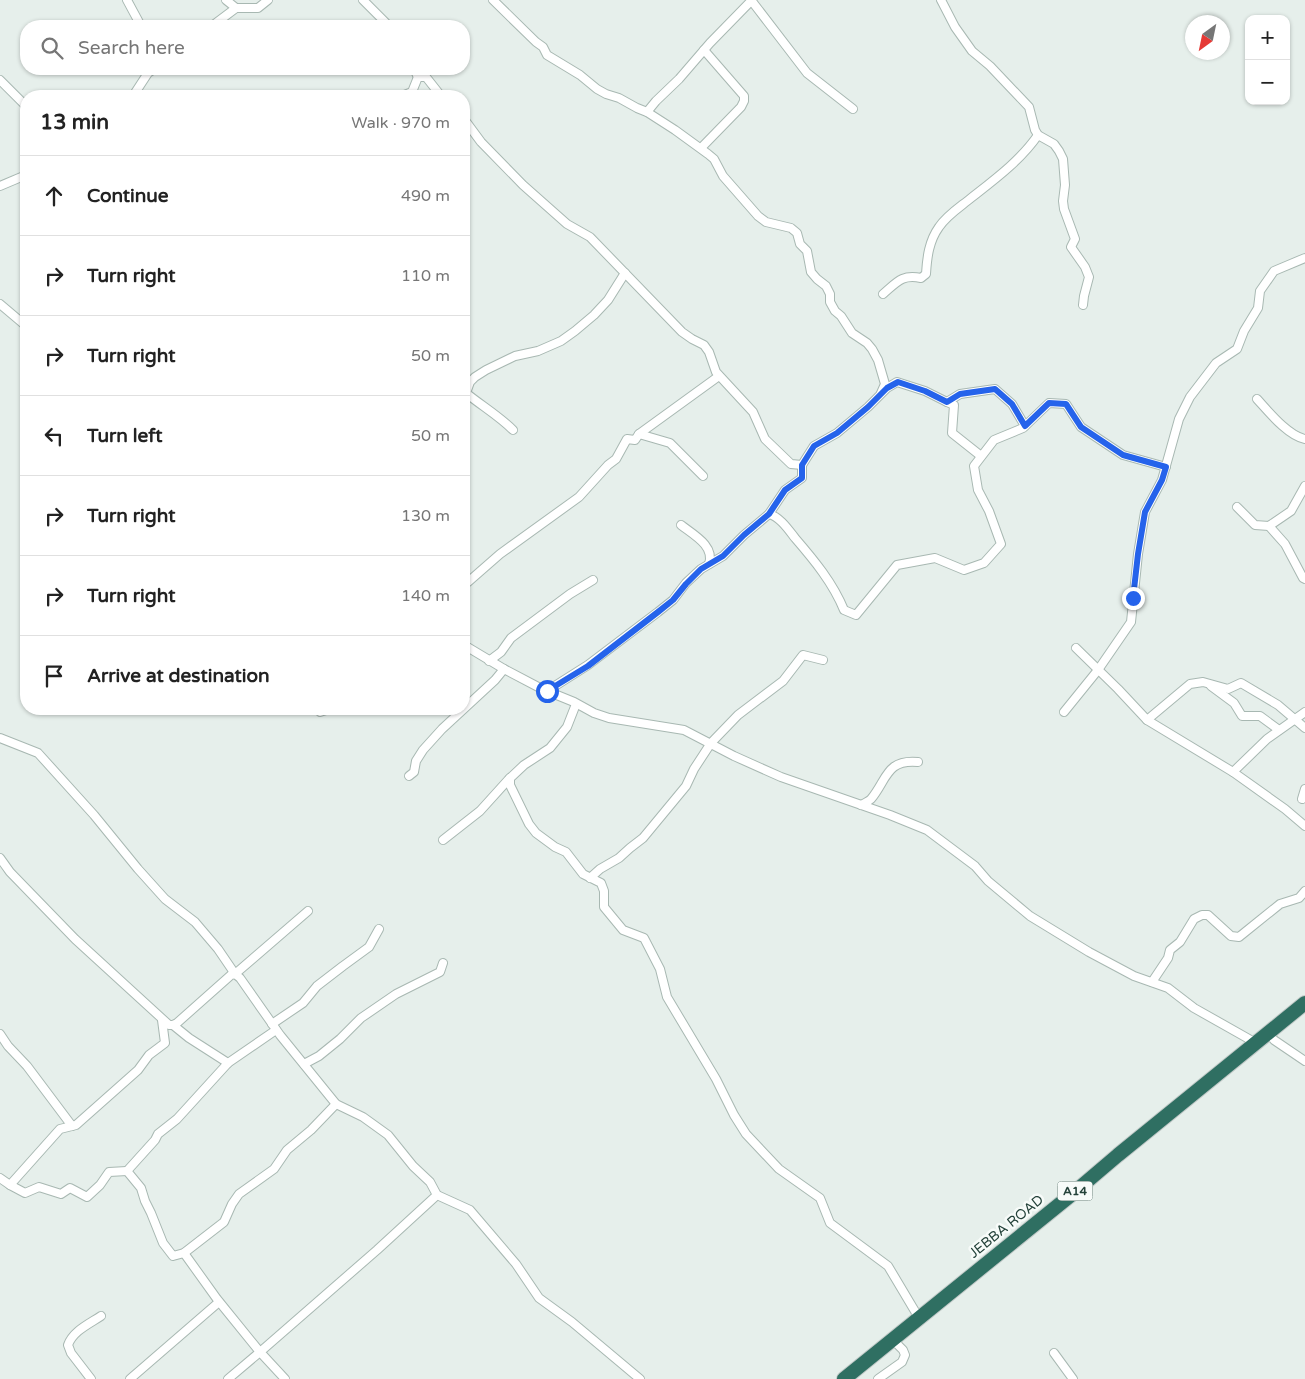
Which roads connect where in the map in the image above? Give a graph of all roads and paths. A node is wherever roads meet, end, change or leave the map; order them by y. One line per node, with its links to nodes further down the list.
1 (127, 0): 9 (street)
2 (226, 0): 8 (street)
3 (268, 0): 8 (street)
4 (363, 0): 11 (street)
5 (492, 0): 21 (street)
6 (751, 0): 12 (street); 20 (street)
7 (941, 0): 23 (street)
8 (236, 8): 10 (street)
9 (139, 20)
10 (220, 20)
11 (382, 20)
12 (704, 50): 21 (street); 24 (street)
13 (147, 75): 16 (street)
14 (418, 77): 17 (street); 18 (street)
15 (0, 80): 19 (street)
16 (137, 90)
17 (413, 90)
18 (436, 90)
19 (20, 100)
20 (853, 109)
21 (647, 112): 24 (street)
22 (470, 127): 28 (street)
23 (1038, 135): 29 (street); 31 (street)
24 (701, 148): 35 (street)
25 (20, 178): 26 (street)
26 (0, 186)
27 (1305, 258): 45 (street)
28 (625, 273): 33 (street); 34 (street)
29 (884, 294)
30 (0, 304): 32 (street)
31 (1084, 305)
32 (20, 321)
33 (719, 376): 41 (street); 44 (street)
34 (470, 382)
35 (881, 393): 38 (street); 44 (street)
36 (470, 398): 40 (street)
37 (1257, 399): 42 (street)
38 (947, 402): 39 (street); 43 (street)
39 (1025, 426): 43 (street); 45 (street)
40 (513, 430)
41 (639, 434): 46 (street); 54 (street)
42 (1305, 439)
43 (981, 456): 49 (street)
44 (802, 465): 49 (street)
45 (1166, 467): 61 (street)
46 (703, 476)
47 (1305, 486): 51 (street)
48 (1237, 507): 51 (street)
49 (769, 514): 52 (street)
50 (682, 526): 52 (street)
51 (1269, 526): 53 (street)
52 (709, 564): 63 (street)
53 (1305, 579)
54 (470, 580)
55 (593, 580): 58 (street)
56 (470, 648): 58 (street)
57 (1076, 648): 61 (street)
58 (490, 660): 60 (street)
59 (823, 660): 74 (street)
60 (504, 669): 63 (street); 64 (street)
61 (1098, 670): 66 (street); 70 (street)
62 (1207, 683): 69 (street); 70 (street); 72 (street)
63 (547, 691): 65 (street)
64 (470, 703)
65 (576, 704): 74 (street); 78 (street)
66 (1064, 712)
67 (1305, 712): 69 (street)
68 (457, 715): 77 (street)
69 (1294, 719): 71 (street); 72 (street)
70 (1147, 720): 76 (street)
71 (1305, 728)
72 (1279, 730): 76 (street)
73 (0, 738): 92 (street)
74 (711, 743): 83 (street); 87 (street)
75 (918, 762): 83 (street)
76 (1233, 772): 84 (street)
77 (408, 776)
78 (510, 778): 80 (street); 81 (street)
79 (1305, 789): 82 (street)
80 (498, 792): 81 (street); 85 (street)
81 (513, 793): 87 (street)
82 (1302, 799)
83 (861, 805): 93 (street)
84 (1305, 826)
85 (443, 840)
86 (0, 858): 96 (street)
87 (590, 878): 115 (street)
88 (1305, 891): 93 (street)
89 (308, 911): 92 (street)
90 (379, 929): 98 (street)
91 (443, 963): 106 (street)
92 (236, 974): 97 (street); 98 (street)
93 (1152, 982): 101 (street)
94 (1305, 1003): 101 (highway, JEBBA ROAD / A14)
95 (1305, 1015): 100 (highway)
96 (162, 1020): 97 (street); 108 (street)
97 (173, 1025): 105 (street)
98 (274, 1027): 105 (street); 106 (street)
99 (0, 1034): 102 (street)
100 (1274, 1040): 104 (street); 116 (highway)
101 (1256, 1043): 115 (highway, JEBBA ROAD / A14)
102 (8, 1046): 103 (street); 108 (street)
103 (0, 1049)
104 (1305, 1061)
105 (228, 1063): 109 (street)
106 (304, 1064): 107 (street)
107 (336, 1104): 111 (street); 112 (street)
108 (72, 1126): 110 (street)
109 (127, 1170): 110 (street); 112 (street)
110 (3, 1182)
111 (437, 1195): 117 (street); 123 (street)
112 (184, 1253): 113 (street)
113 (219, 1302): 117 (street); 120 (street)
114 (101, 1316): 119 (street)
115 (919, 1318): 124 (highway, JEBBA ROAD / A14)
116 (898, 1345): 125 (highway); 126 (street)
117 (260, 1352): 121 (street); 122 (street)
118 (1054, 1353): 127 (street)
119 (91, 1379)
120 (130, 1379)
121 (228, 1379)
122 (284, 1379)
123 (640, 1379)
124 (844, 1379)
125 (857, 1379)
126 (878, 1379)
127 (1073, 1379)

